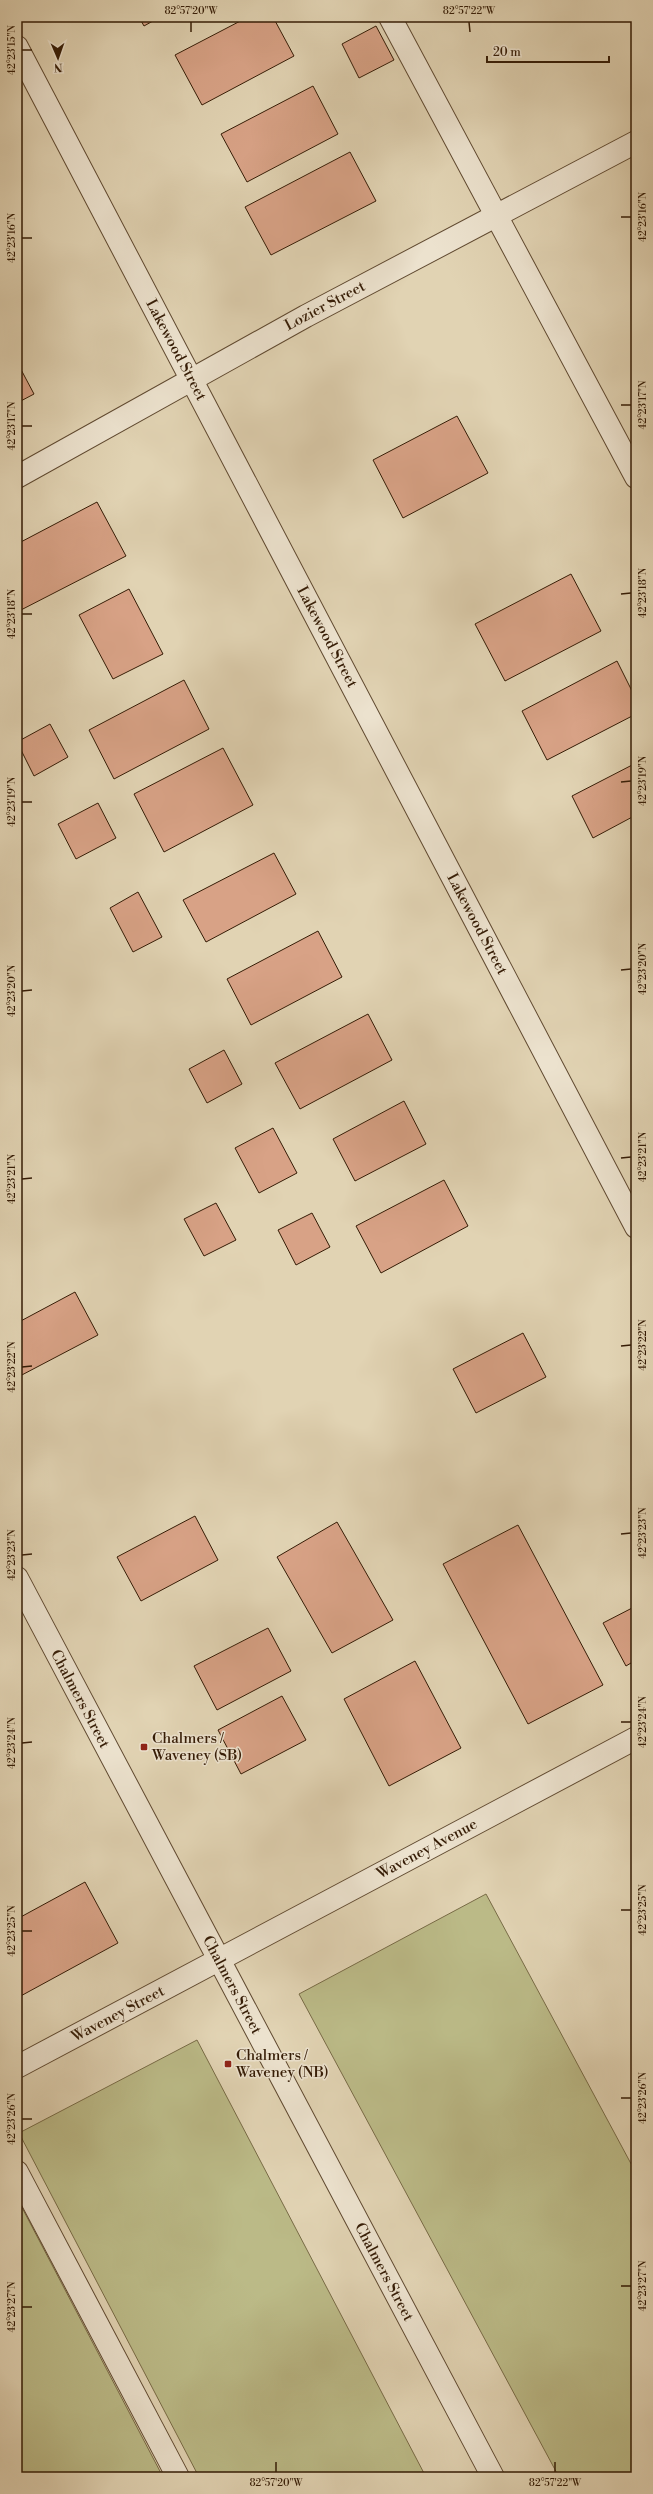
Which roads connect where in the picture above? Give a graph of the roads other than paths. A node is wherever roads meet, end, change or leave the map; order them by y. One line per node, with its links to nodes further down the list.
1 (390, 17): 4 (street)
2 (17, 47): 5 (street, Lakewood Street)
3 (636, 142): 4 (street, Lozier Street)
4 (496, 216): 5 (street, Lozier Street); 7 (street)
5 (192, 379): 6 (street, Lozier Street); 8 (street, Lakewood Street)
6 (17, 477)
7 (636, 478)
8 (636, 1227)
9 (17, 1578): 11 (street, Chalmers Street)
10 (636, 1738): 11 (street, Waveney Avenue)
11 (219, 1961): 12 (street, Waveney Street); 15 (street, Chalmers Street)
12 (17, 2067)
13 (17, 2172): 14 (street)
14 (178, 2477)
15 (493, 2477)

